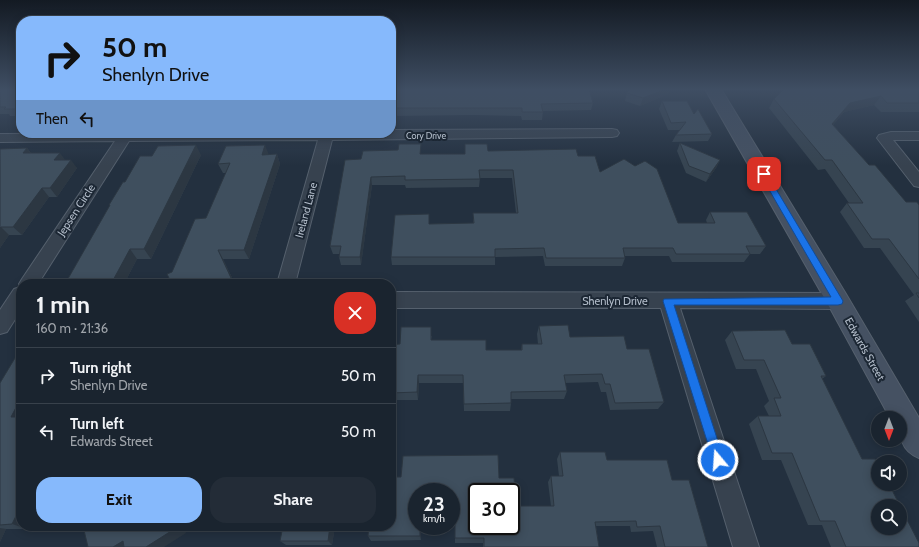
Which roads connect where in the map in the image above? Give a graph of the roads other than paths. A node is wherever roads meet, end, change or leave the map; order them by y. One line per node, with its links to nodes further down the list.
1 (728, 115): 14 (main road, Edwards Street)
2 (612, 134): 3 (street, Cory Drive)
3 (396, 136)
4 (919, 136): 9 (street)
5 (0, 138): 6 (street, Cory Drive)
6 (16, 138)
7 (124, 138): 10 (street, Jepsen Circle)
8 (325, 138): 11 (street, Ireland Lane)
9 (919, 182)
10 (31, 279)
11 (287, 279)
12 (396, 300): 13 (street, Shenlyn Drive)
13 (668, 301): 14 (street, Shenlyn Drive); 18 (street)
14 (838, 301): 17 (main road, Edwards Street)
15 (16, 302): 16 (street)
16 (0, 326)
17 (919, 444)
18 (746, 547)

